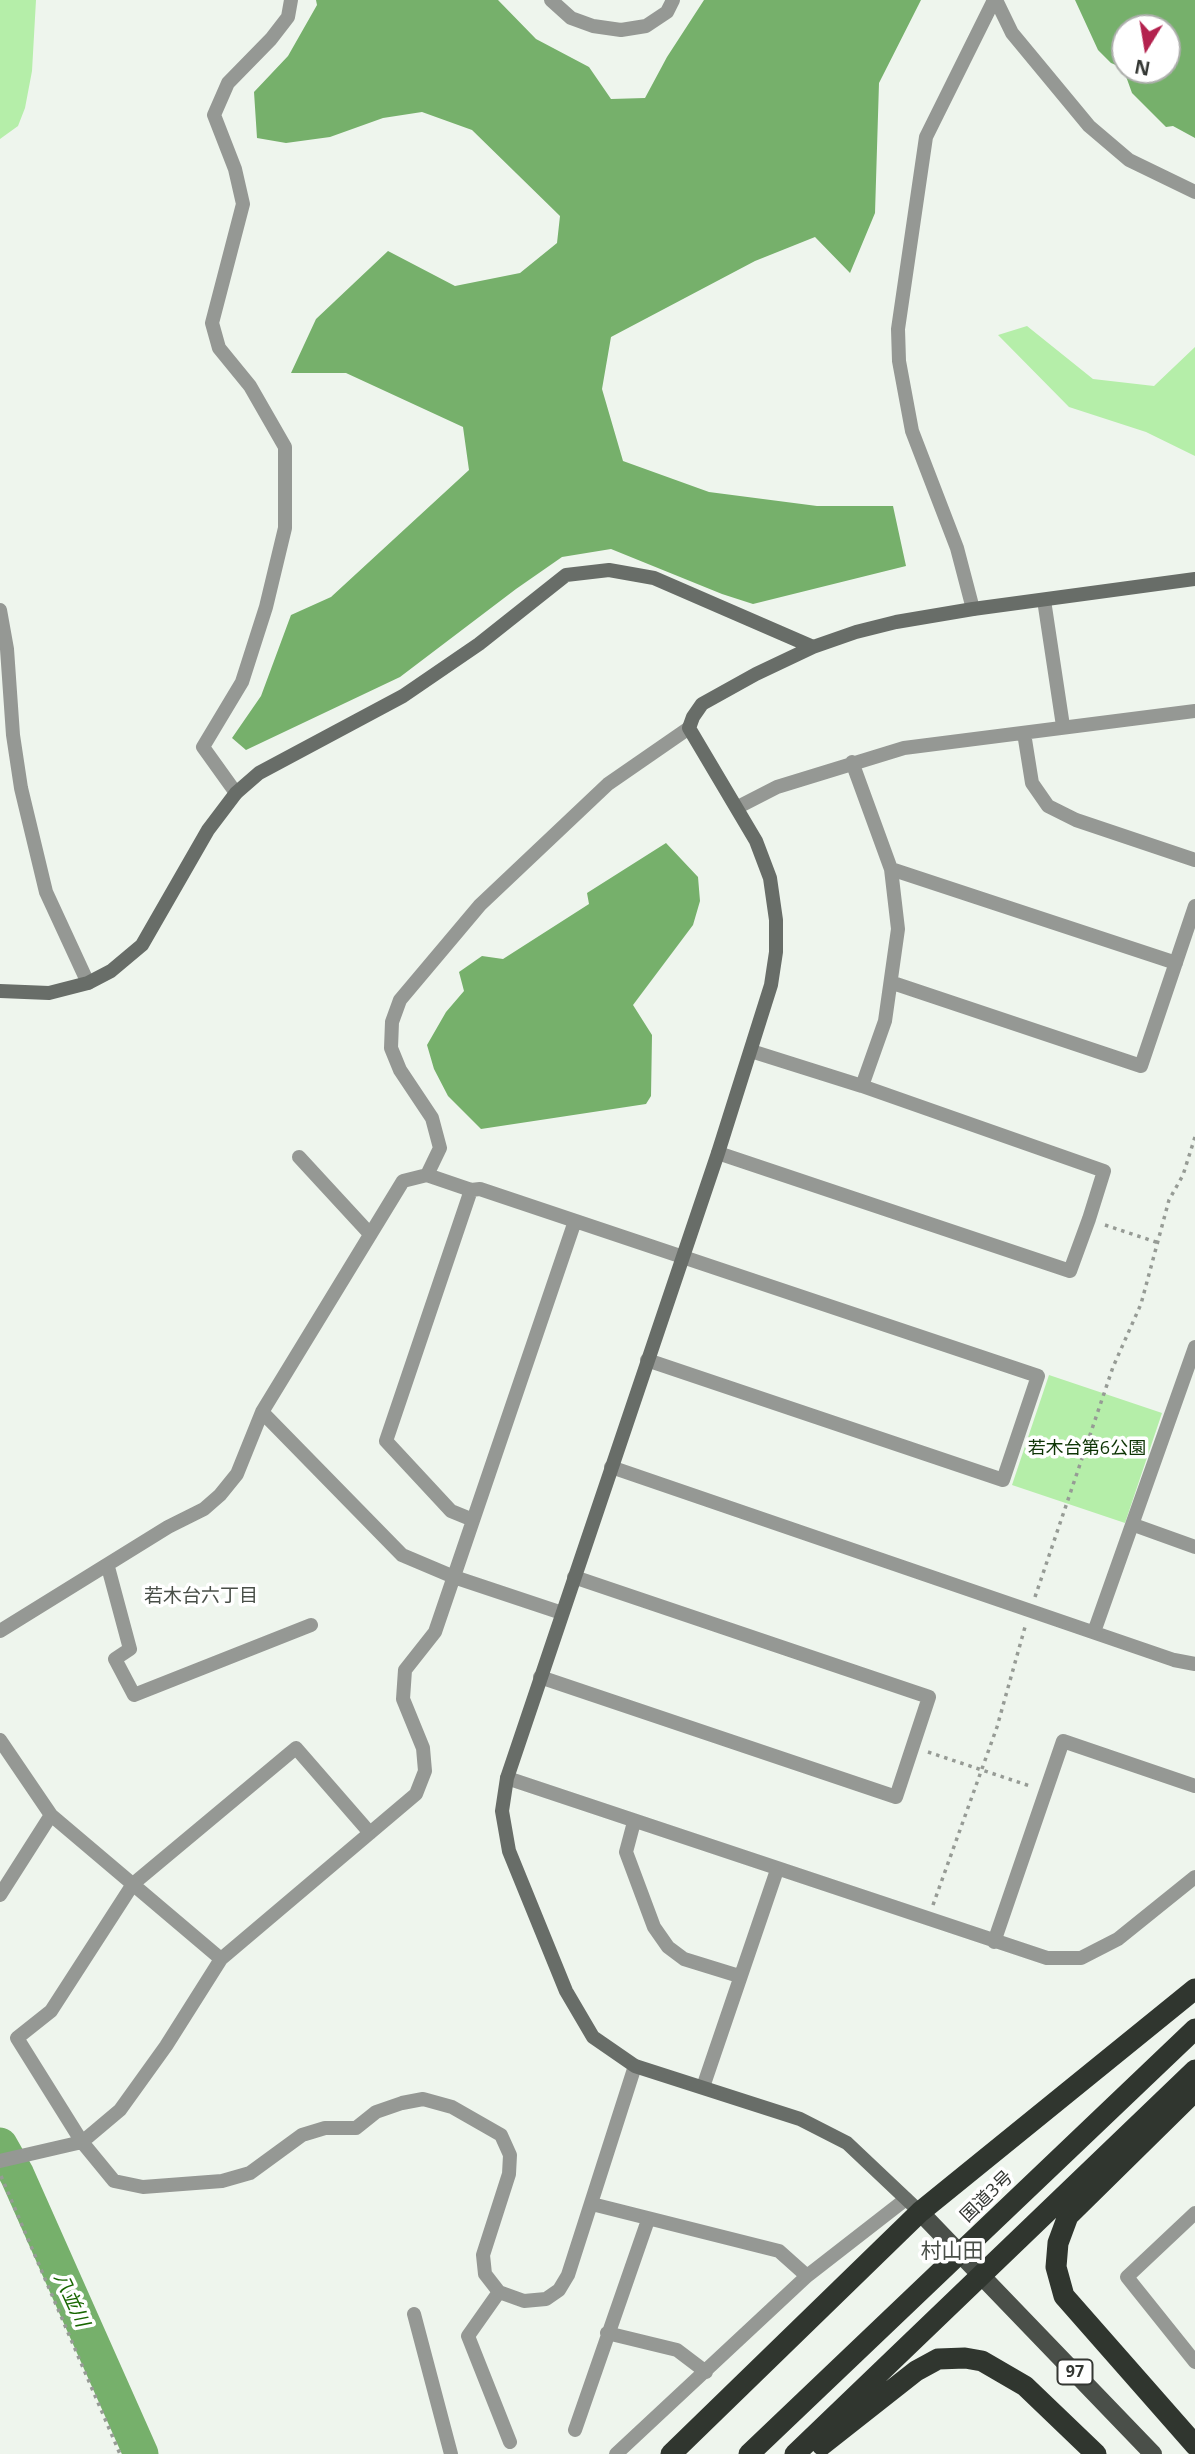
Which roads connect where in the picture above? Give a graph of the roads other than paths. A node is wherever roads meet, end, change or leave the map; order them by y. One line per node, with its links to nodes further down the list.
1 (291, 0): 16 (street)
2 (551, 0): 3 (street)
3 (673, 0)
4 (995, 0): 5 (street); 8 (street)
5 (1195, 192)
6 (1195, 579): 7 (street)
7 (1044, 600): 8 (street); 12 (street)
8 (973, 609): 10 (street)
9 (0, 610): 22 (street)
10 (813, 648): 13 (street); 16 (street)
11 (1195, 711): 12 (street)
12 (1063, 726): 14 (street)
13 (689, 728): 17 (street); 29 (street)
14 (1024, 733): 15 (street); 18 (street)
15 (852, 762): 17 (street); 19 (street)
16 (236, 793): 22 (street)
17 (738, 807): 25 (street)
18 (1195, 860)
19 (891, 869): 21 (street); 23 (street)
20 (1195, 906): 21 (street)
21 (1176, 963): 23 (street)
22 (88, 982): 24 (street)
23 (893, 983): 26 (street)
24 (0, 991)
25 (751, 1051): 26 (street); 27 (street)
26 (862, 1086): 27 (street)
27 (718, 1153): 33 (street)
28 (299, 1157): 32 (street)
29 (427, 1175): 30 (street); 32 (street)
30 (471, 1189): 31 (street); 38 (street)
31 (575, 1221): 33 (street); 38 (street)
32 (370, 1234): 36 (street)
33 (681, 1256): 35 (street); 35 (street)
34 (1195, 1347): 39 (street)
35 (647, 1360): 37 (street)
36 (262, 1412): 41 (street); 42 (street)
37 (611, 1467): 43 (street); 47 (street)
38 (473, 1520): 42 (street)
39 (1134, 1525): 40 (street); 47 (street)
40 (1195, 1547)
41 (108, 1567): 45 (street); 46 (street)
42 (454, 1577): 44 (street); 55 (street)
43 (574, 1577): 44 (street); 49 (street)
44 (562, 1613): 49 (street)
45 (311, 1625)
46 (0, 1631)
47 (1094, 1632): 48 (street)
48 (1195, 1664)
49 (540, 1677): 51 (street)
50 (0, 1740): 53 (street)
51 (507, 1778): 54 (street); 65 (street)
52 (1195, 1786): 60 (street)
53 (51, 1815): 58 (street); 59 (street)
54 (634, 1822): 56 (street); 62 (street)
55 (370, 1833): 58 (street); 61 (street)
56 (777, 1870): 60 (street); 62 (street)
57 (1195, 1877): 60 (street)
58 (133, 1884): 61 (street); 69 (street)
59 (0, 1895)
60 (994, 1942)
61 (221, 1959): 69 (street)
62 (739, 1976): 67 (street)
63 (1195, 1989): 72 (highway)
64 (1195, 2029): 87 (highway, 国道3号)
65 (635, 2066): 67 (street); 71 (street)
66 (1195, 2070): 88 (highway)
67 (703, 2087): 72 (street)
68 (1195, 2091): 83 (highway)
69 (82, 2141): 70 (street); 76 (street)
70 (0, 2161)
71 (592, 2204): 74 (street); 76 (street)
72 (913, 2205): 75 (street); 86 (highway); 91 (main road, 97)
73 (1195, 2213): 79 (street)
74 (648, 2220): 75 (street); 78 (street)
75 (807, 2276): 80 (street)
76 (499, 2292): 82 (street)
77 (414, 2314): 84 (street)
78 (607, 2333): 80 (street); 81 (street)
79 (1195, 2362)
80 (706, 2372): 85 (street)
81 (575, 2430)
82 (510, 2442)
83 (1195, 2445)
84 (451, 2454)
85 (616, 2454)
86 (671, 2454)
87 (749, 2454)
88 (795, 2454)
89 (808, 2454): 90 (highway)
90 (1096, 2454)
91 (1153, 2454)

